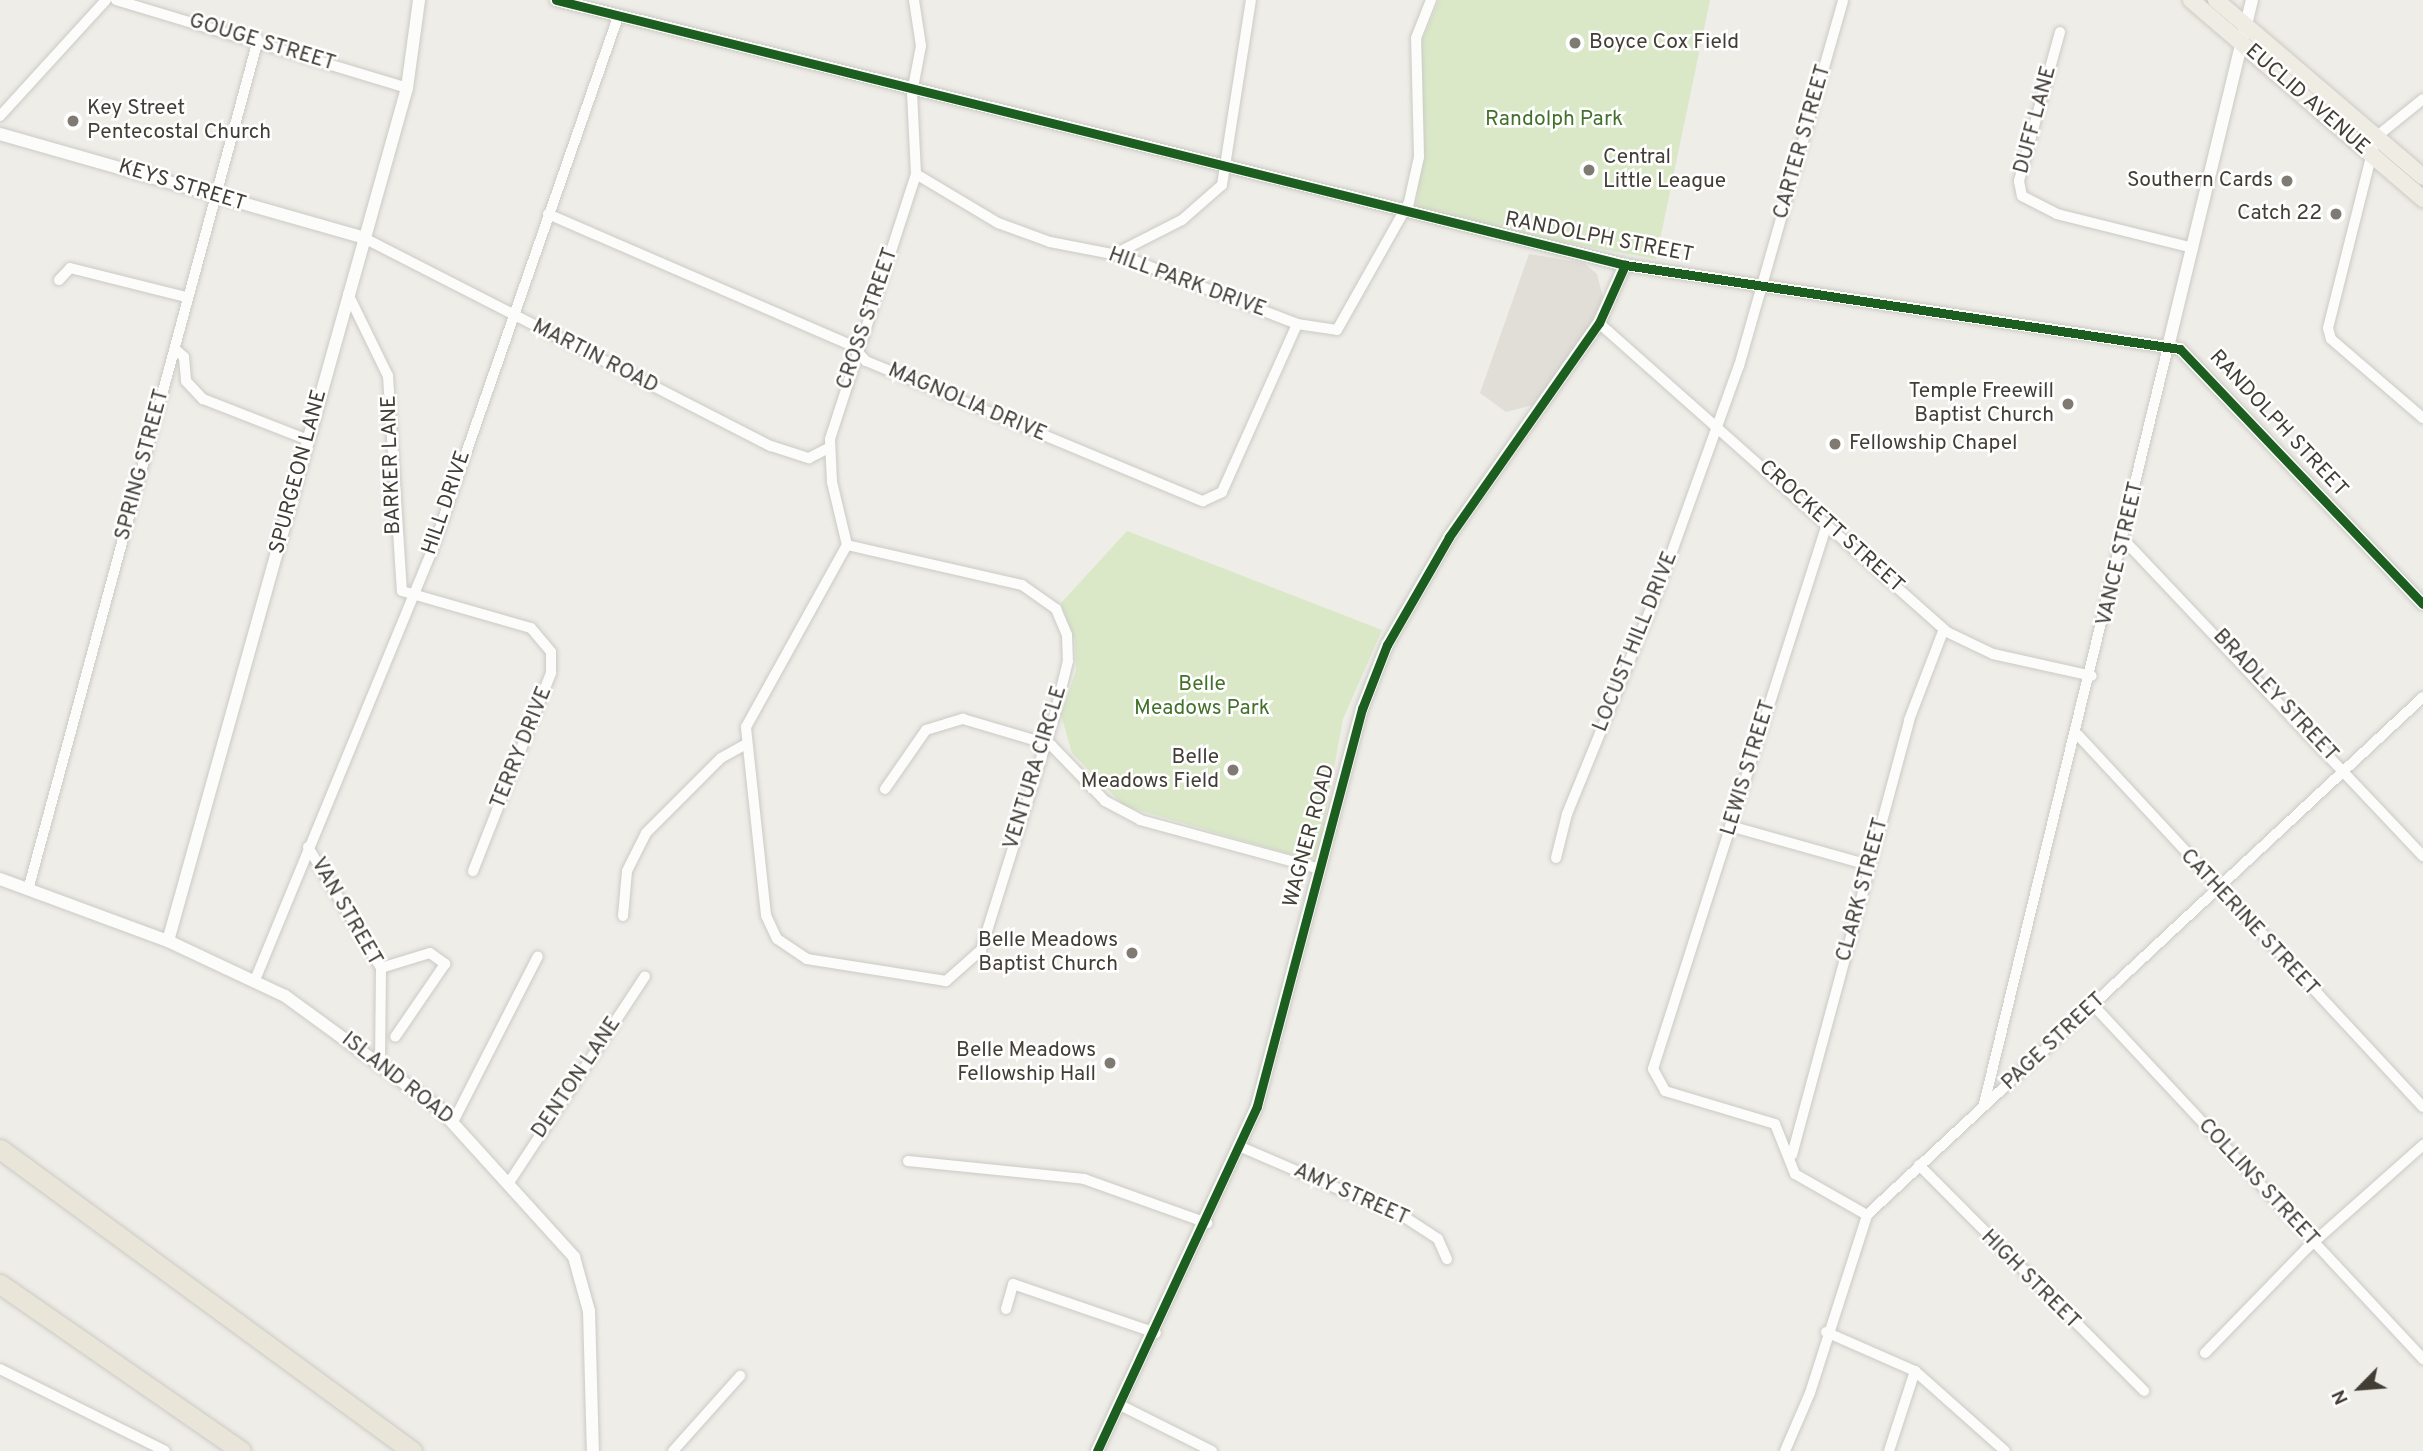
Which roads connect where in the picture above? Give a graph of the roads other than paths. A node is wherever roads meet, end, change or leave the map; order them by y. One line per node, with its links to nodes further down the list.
1 (106, 0): 20 (street)
2 (116, 0): 15 (street, GOUGE STREET)
3 (419, 0): 17 (street, SPURGEON LANE)
4 (556, 0): 12 (street, RANDOLPH STREET)
5 (914, 0): 18 (street, CROSS STREET)
6 (1251, 0): 24 (street)
7 (1843, 0): 36 (street, CARTER STREET)
8 (2190, 0): 16 (main road, EUCLID AVENUE)
9 (2216, 0): 13 (main road, EUCLID AVENUE)
10 (2252, 0): 13 (street, VANCE STREET)
11 (1428, 3): 30 (street, HILL PARK DRIVE)
12 (618, 17): 18 (street, RANDOLPH STREET); 29 (street, HILL DRIVE)
13 (2246, 25): 16 (street, VANCE STREET); 22 (main road, EUCLID AVENUE)
14 (2060, 32): 32 (street, DUFF LANE)
15 (258, 40): 17 (street, GOUGE STREET); 27 (street, SPRING STREET)
16 (2242, 44): 23 (main road, EUCLID AVENUE); 32 (street, VANCE STREET)
17 (407, 88): 31 (street, SPURGEON LANE)
18 (912, 93): 24 (street, RANDOLPH STREET); 25 (street, CROSS STREET)
19 (2423, 99): 22 (street)
20 (0, 116)
21 (0, 134): 27 (street, KEYS STREET)
22 (2376, 137): 23 (street); 26 (main road, EUCLID AVENUE)
23 (2368, 156): 28 (main road, EUCLID AVENUE); 45 (street)
24 (1226, 170): 30 (street, RANDOLPH STREET); 33 (street)
25 (916, 174): 33 (street, HILL PARK DRIVE); 44 (street, CROSS STREET)
26 (2423, 177)
27 (213, 196): 31 (street, KEYS STREET); 38 (street, SPRING STREET)
28 (2423, 199)
29 (548, 214): 39 (street, HILL DRIVE); 44 (street, MAGNOLIA DRIVE)
30 (1403, 214): 34 (street, RANDOLPH STREET); 41 (street, HILL PARK DRIVE)
31 (364, 238): 37 (street, SPURGEON LANE); 39 (street, MARTIN ROAD)
32 (2193, 247): 42 (street, VANCE STREET)
33 (1115, 254): 41 (street, HILL PARK DRIVE)
34 (1625, 265): 36 (street, RANDOLPH STREET); 40 (street, WAGNER ROAD)
35 (59, 281): 38 (street)
36 (1763, 284): 42 (street, RANDOLPH STREET); 46 (street, CARTER STREET)
37 (348, 294): 47 (street, SPURGEON LANE); 52 (street, BARKER LANE)
38 (186, 297): 43 (street, SPRING STREET)
39 (510, 314): 48 (street, MARTIN ROAD); 52 (street, HILL DRIVE)
40 (1600, 323): 46 (street, CROCKETT STREET); 67 (street, WAGNER ROAD)
41 (1297, 324): 44 (street, MAGNOLIA DRIVE)
42 (2168, 348): 50 (street, VANCE STREET); 53 (street, RANDOLPH STREET)
43 (175, 349): 47 (street); 71 (street, SPRING STREET)
44 (858, 352): 48 (street, CROSS STREET)
45 (2423, 418)
46 (1718, 425): 49 (street, CROCKETT STREET); 65 (street, LOCUST HILL DRIVE)
47 (308, 440): 73 (street, SPURGEON LANE)
48 (829, 448): 51 (street, CROSS STREET)
49 (1827, 524): 54 (street, CROCKETT STREET); 62 (street, LEWIS STREET)
50 (2124, 540): 55 (street, VANCE STREET); 60 (street, BRADLEY STREET)
51 (847, 545): 58 (street, VENTURA CIRCLE); 59 (street, VENTURA CIRCLE)
52 (410, 597): 63 (street, HILL DRIVE); 68 (street, TERRY DRIVE)
53 (2423, 604)
54 (1944, 629): 55 (street, CROCKETT STREET); 66 (street, CLARK STREET)
55 (2092, 676): 57 (street, VANCE STREET)
56 (2423, 696): 60 (street, PAGE STREET)
57 (2078, 735): 70 (street, CATHERINE STREET); 81 (street, VANCE STREET)
58 (1044, 743): 59 (street, VENTURA CIRCLE); 61 (street); 67 (street)
59 (744, 745): 72 (street)
60 (2344, 772): 64 (street, BRADLEY STREET); 70 (street, PAGE STREET)
61 (886, 789)
62 (1731, 826): 66 (street); 87 (street, LEWIS STREET)
63 (309, 847): 75 (street, VAN STREET); 77 (street, HILL DRIVE)
64 (2423, 856)
65 (1556, 858)
66 (1869, 865): 87 (street, CLARK STREET)
67 (1320, 869): 85 (street, WAGNER ROAD)
68 (473, 871)
69 (0, 879): 71 (street, ISLAND ROAD)
70 (2217, 889): 78 (street, PAGE STREET); 82 (street, CATHERINE STREET)
71 (28, 890): 73 (street, ISLAND ROAD)
72 (623, 916)
73 (168, 941): 77 (street, ISLAND ROAD)
74 (538, 956): 83 (street)
75 (381, 968): 79 (street); 80 (street, VAN STREET)
76 (645, 976): 90 (street, DENTON LANE)
77 (255, 981): 80 (street, ISLAND ROAD)
78 (2094, 1006): 81 (street, PAGE STREET); 93 (street, COLLINS STREET)
79 (396, 1037)
80 (380, 1061): 83 (street, ISLAND ROAD)
81 (1983, 1107): 89 (street, PAGE STREET)
82 (2423, 1107)
83 (453, 1122): 90 (street, ISLAND ROAD)
84 (2423, 1145): 93 (street)
85 (1241, 1147): 92 (street, WAGNER ROAD); 94 (street, AMY STREET)
86 (0, 1149): 109 (highway)
87 (1792, 1155): 91 (street, LEWIS STREET)
88 (908, 1161): 92 (street)
89 (1919, 1165): 91 (street, PAGE STREET); 104 (street, HIGH STREET)
90 (510, 1181): 110 (street, ISLAND ROAD)
91 (1867, 1215): 97 (street, PAGE STREET)
92 (1207, 1223): 98 (street, WAGNER ROAD)
93 (2315, 1243): 99 (street); 100 (street, COLLINS STREET)
94 (1447, 1259)
95 (0, 1284): 108 (highway)
96 (1006, 1309): 98 (street)
97 (1826, 1332): 102 (street); 114 (street, PAGE STREET)
98 (1156, 1333): 105 (street, WAGNER ROAD)
99 (2205, 1353)
100 (2423, 1359)
101 (0, 1369): 107 (street)
102 (1915, 1371): 115 (street); 116 (street)
103 (740, 1376): 111 (street)
104 (2144, 1391)
105 (1120, 1405): 106 (street); 112 (street, WAGNER ROAD)
106 (1194, 1446): 113 (street)
107 (165, 1451)
108 (241, 1451)
109 (412, 1451)
110 (593, 1451)
111 (673, 1451)
112 (1097, 1451)
113 (1212, 1451)
114 (1784, 1451)
115 (1889, 1451)
116 (2006, 1451)

